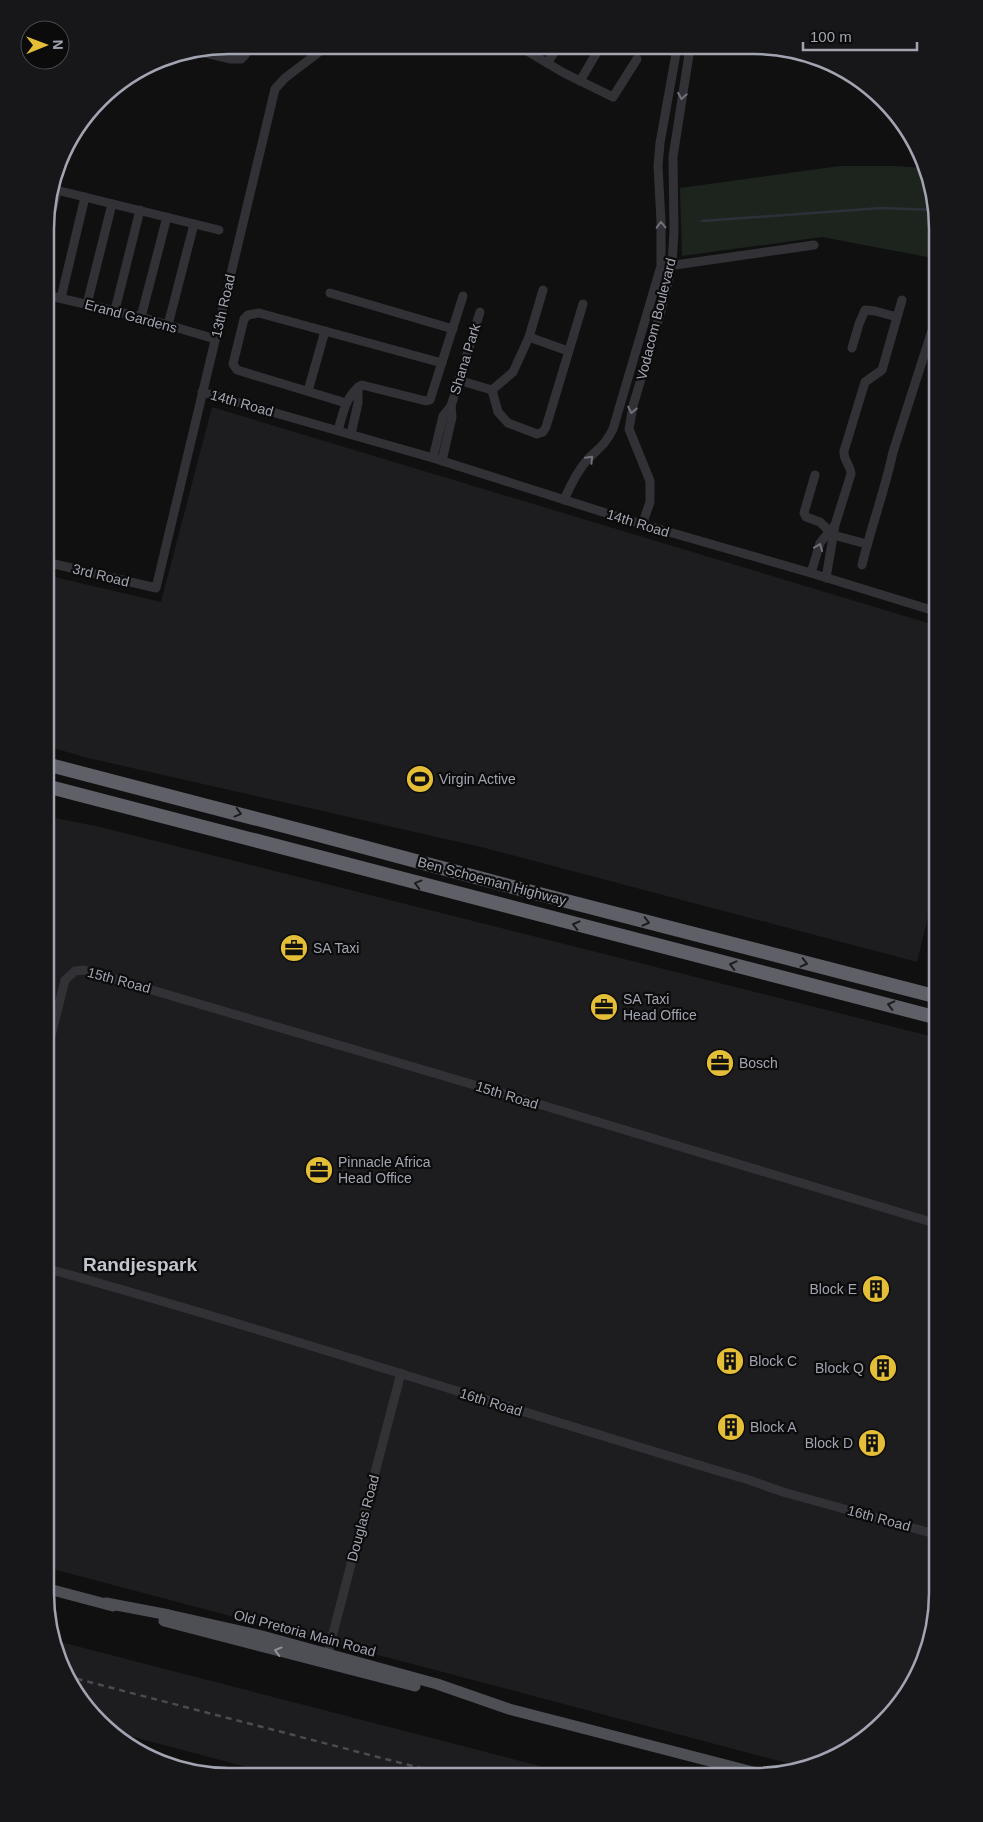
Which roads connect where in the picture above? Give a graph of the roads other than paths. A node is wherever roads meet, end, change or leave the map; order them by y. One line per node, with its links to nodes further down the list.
1 (214, 54): 2 (street)
2 (245, 54)
3 (316, 54): 38 (street, 13th Road)
4 (532, 54): 10 (street)
5 (553, 54): 10 (street)
6 (596, 54): 11 (street)
7 (676, 54): 21 (street, Vodacom Boulevard, one-way to 7)
8 (689, 54): 20 (street, Vodacom Boulevard, one-way to 20)
9 (637, 59): 11 (street)
10 (547, 63): 11 (street)
11 (580, 81)
12 (59, 190): 13 (street)
13 (85, 197): 14 (street); 26 (street)
14 (112, 204): 15 (street); 28 (street)
15 (140, 210): 16 (street); 30 (street)
16 (167, 217): 17 (street); 32 (street)
17 (194, 224): 18 (street); 34 (street)
18 (219, 230)
19 (814, 245): 20 (street)
20 (672, 265): 21 (street); 54 (street, Vodacom Boulevard, one-way to 54)
21 (661, 266): 53 (street, Vodacom Boulevard, one-way to 21)
22 (543, 290): 37 (street)
23 (330, 293): 35 (street)
24 (463, 296): 35 (street)
25 (54, 297): 26 (street, Erand Gardens)
26 (61, 298): 28 (street, Erand Gardens)
27 (902, 300): 33 (street)
28 (87, 304): 30 (street, Erand Gardens)
29 (583, 304): 41 (street)
30 (115, 310): 32 (street, Erand Gardens)
31 (480, 312): 43 (street, Shana Park)
32 (140, 317): 34 (street, Erand Gardens)
33 (897, 317): 40 (street); 55 (street)
34 (168, 325): 38 (street, Erand Gardens)
35 (453, 329): 42 (street)
36 (325, 331): 42 (street); 46 (street); 46 (street)
37 (529, 337): 41 (street); 45 (street)
38 (215, 340): 47 (street, 13th Road)
39 (929, 340): 56 (street)
40 (852, 348)
41 (568, 350): 45 (street)
42 (442, 363): 44 (street)
43 (458, 380): 45 (street); 51 (street, Shana Park)
44 (358, 387): 48 (street); 50 (street)
45 (492, 390)
46 (308, 391): 48 (street)
47 (202, 392): 49 (street, 14th Road); 61 (street, 13th Road)
48 (346, 403): 49 (street)
49 (338, 430): 50 (street, 14th Road)
50 (350, 434): 51 (street, 14th Road)
51 (438, 460): 53 (street, 14th Road)
52 (815, 475): 55 (street)
53 (564, 500): 54 (street, 14th Road)
54 (642, 525): 59 (street, 14th Road)
55 (833, 530): 56 (street); 59 (street, one-way to 55); 60 (street)
56 (867, 544): 58 (street)
57 (54, 564): 61 (street, 3rd Road)
58 (862, 565)
59 (811, 573): 60 (street, 14th Road)
60 (826, 578): 62 (street, 14th Road)
61 (156, 588)
62 (929, 609)
63 (54, 757): 68 (highway)
64 (54, 766): 68 (highway, Ben Schoeman Highway)
65 (54, 788): 67 (highway, Ben Schoeman Highway)
66 (54, 795): 67 (highway)
67 (85, 797): 70 (highway, Ben Schoeman Highway, one-way to 67)
68 (191, 801): 69 (highway, Ben Schoeman Highway, one-way to 69)
69 (929, 995)
70 (929, 1016)
71 (54, 1023): 72 (street, 15th Road)
72 (929, 1221)
73 (54, 1270): 74 (street, 16th Road)
74 (401, 1373): 75 (street, 16th Road); 77 (street, Douglas Road)
75 (929, 1532)
76 (54, 1590): 77 (main road, Old Pretoria Main Road)
77 (326, 1658): 78 (main road, Old Pretoria Main Road)
78 (734, 1768)

